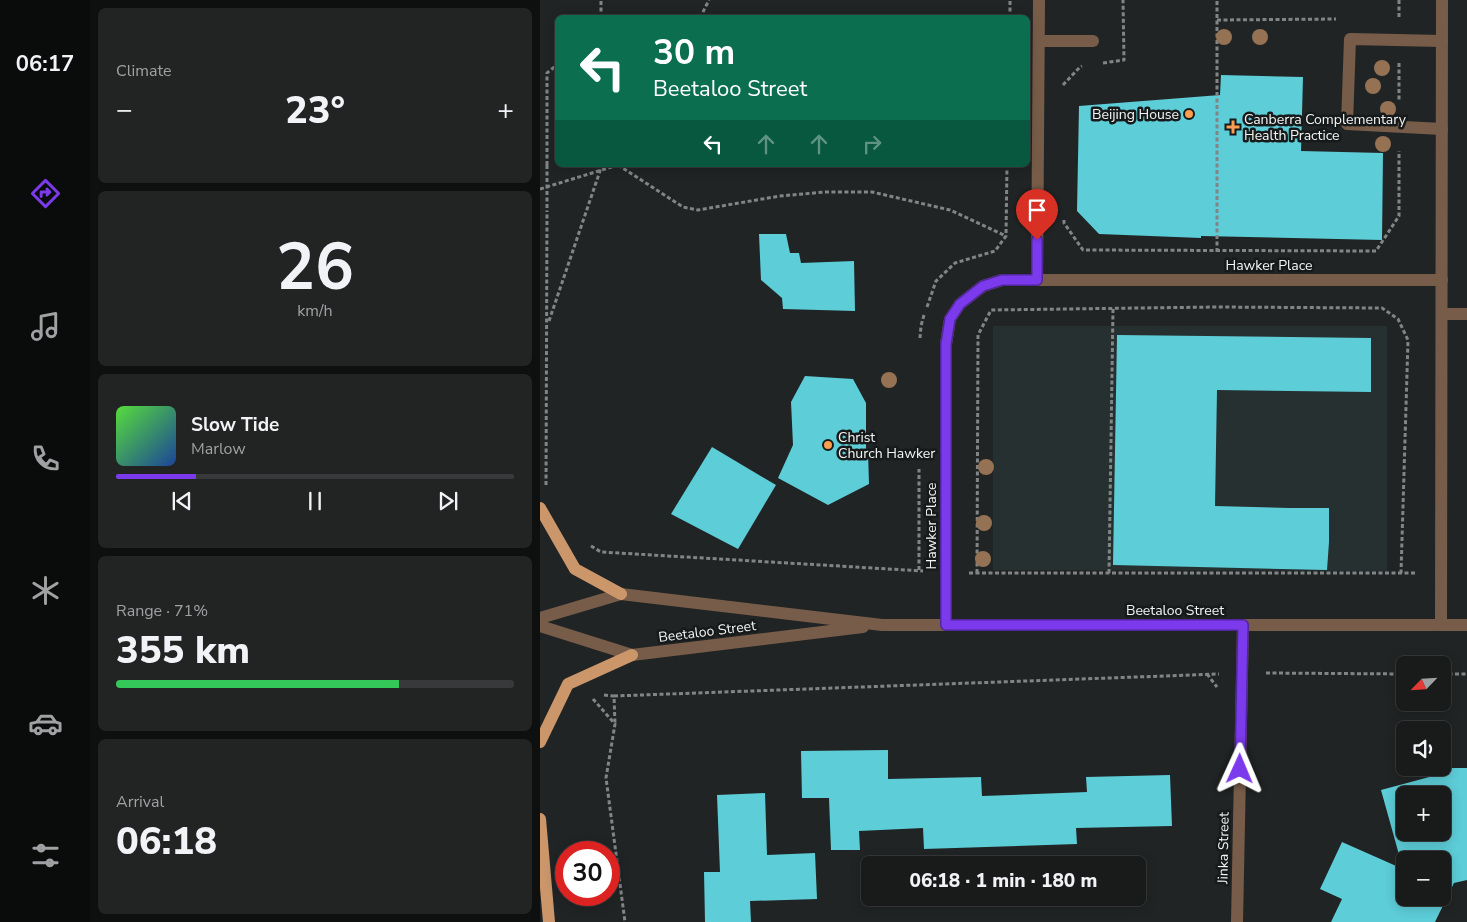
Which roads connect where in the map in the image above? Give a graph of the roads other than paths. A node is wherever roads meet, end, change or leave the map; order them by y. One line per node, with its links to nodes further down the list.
1 (1039, 0): 3 (street)
2 (1442, 0): 5 (street)
3 (1039, 41): 4 (street); 7 (street)
4 (1093, 41)
5 (1442, 41): 6 (street); 6 (street)
6 (1442, 129): 8 (street)
7 (1037, 280): 8 (street, Hawker Place); 15 (street, Hawker Place)
8 (1442, 280): 9 (street)
9 (1442, 314): 10 (street); 17 (street)
10 (1467, 314)
11 (540, 508): 12 (main road)
12 (621, 594): 13 (street, Beetaloo Street); 14 (street, Beetaloo Street)
13 (540, 618)
14 (882, 625): 15 (street, Beetaloo Street); 20 (street, Beetaloo Street)
15 (946, 625): 16 (street, Beetaloo Street)
16 (1243, 625): 17 (street, Beetaloo Street); 24 (street, Jinka Street)
17 (1441, 625): 18 (street, Beetaloo Street)
18 (1467, 625)
19 (540, 626): 20 (street, Beetaloo Street)
20 (632, 655): 21 (main road)
21 (540, 742)
22 (540, 819): 23 (main road)
23 (549, 922)
24 (1237, 922)

